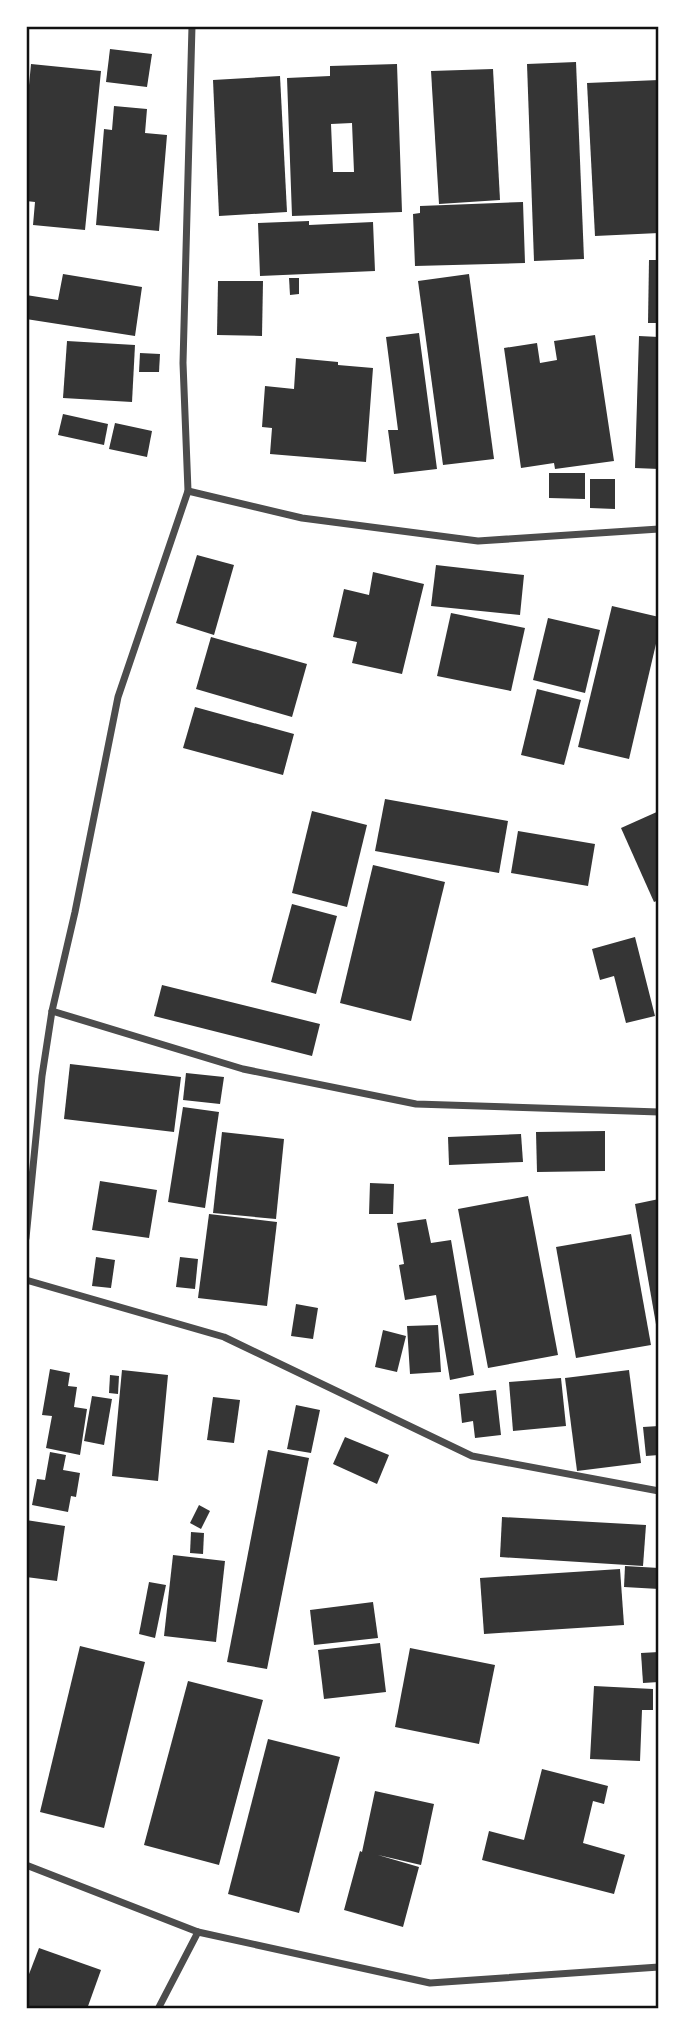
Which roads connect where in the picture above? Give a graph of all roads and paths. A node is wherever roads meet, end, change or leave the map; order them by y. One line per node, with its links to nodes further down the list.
1 (192, 26): 2 (street)
2 (188, 491): 3 (street); 4 (street)
3 (659, 528)
4 (52, 1011): 5 (street); 6 (street)
5 (659, 1112)
6 (26, 1238)
7 (26, 1280): 8 (street)
8 (659, 1491)
9 (26, 1865): 10 (street)
10 (198, 1932): 11 (street); 12 (street)
11 (659, 1968)
12 (158, 2009)

